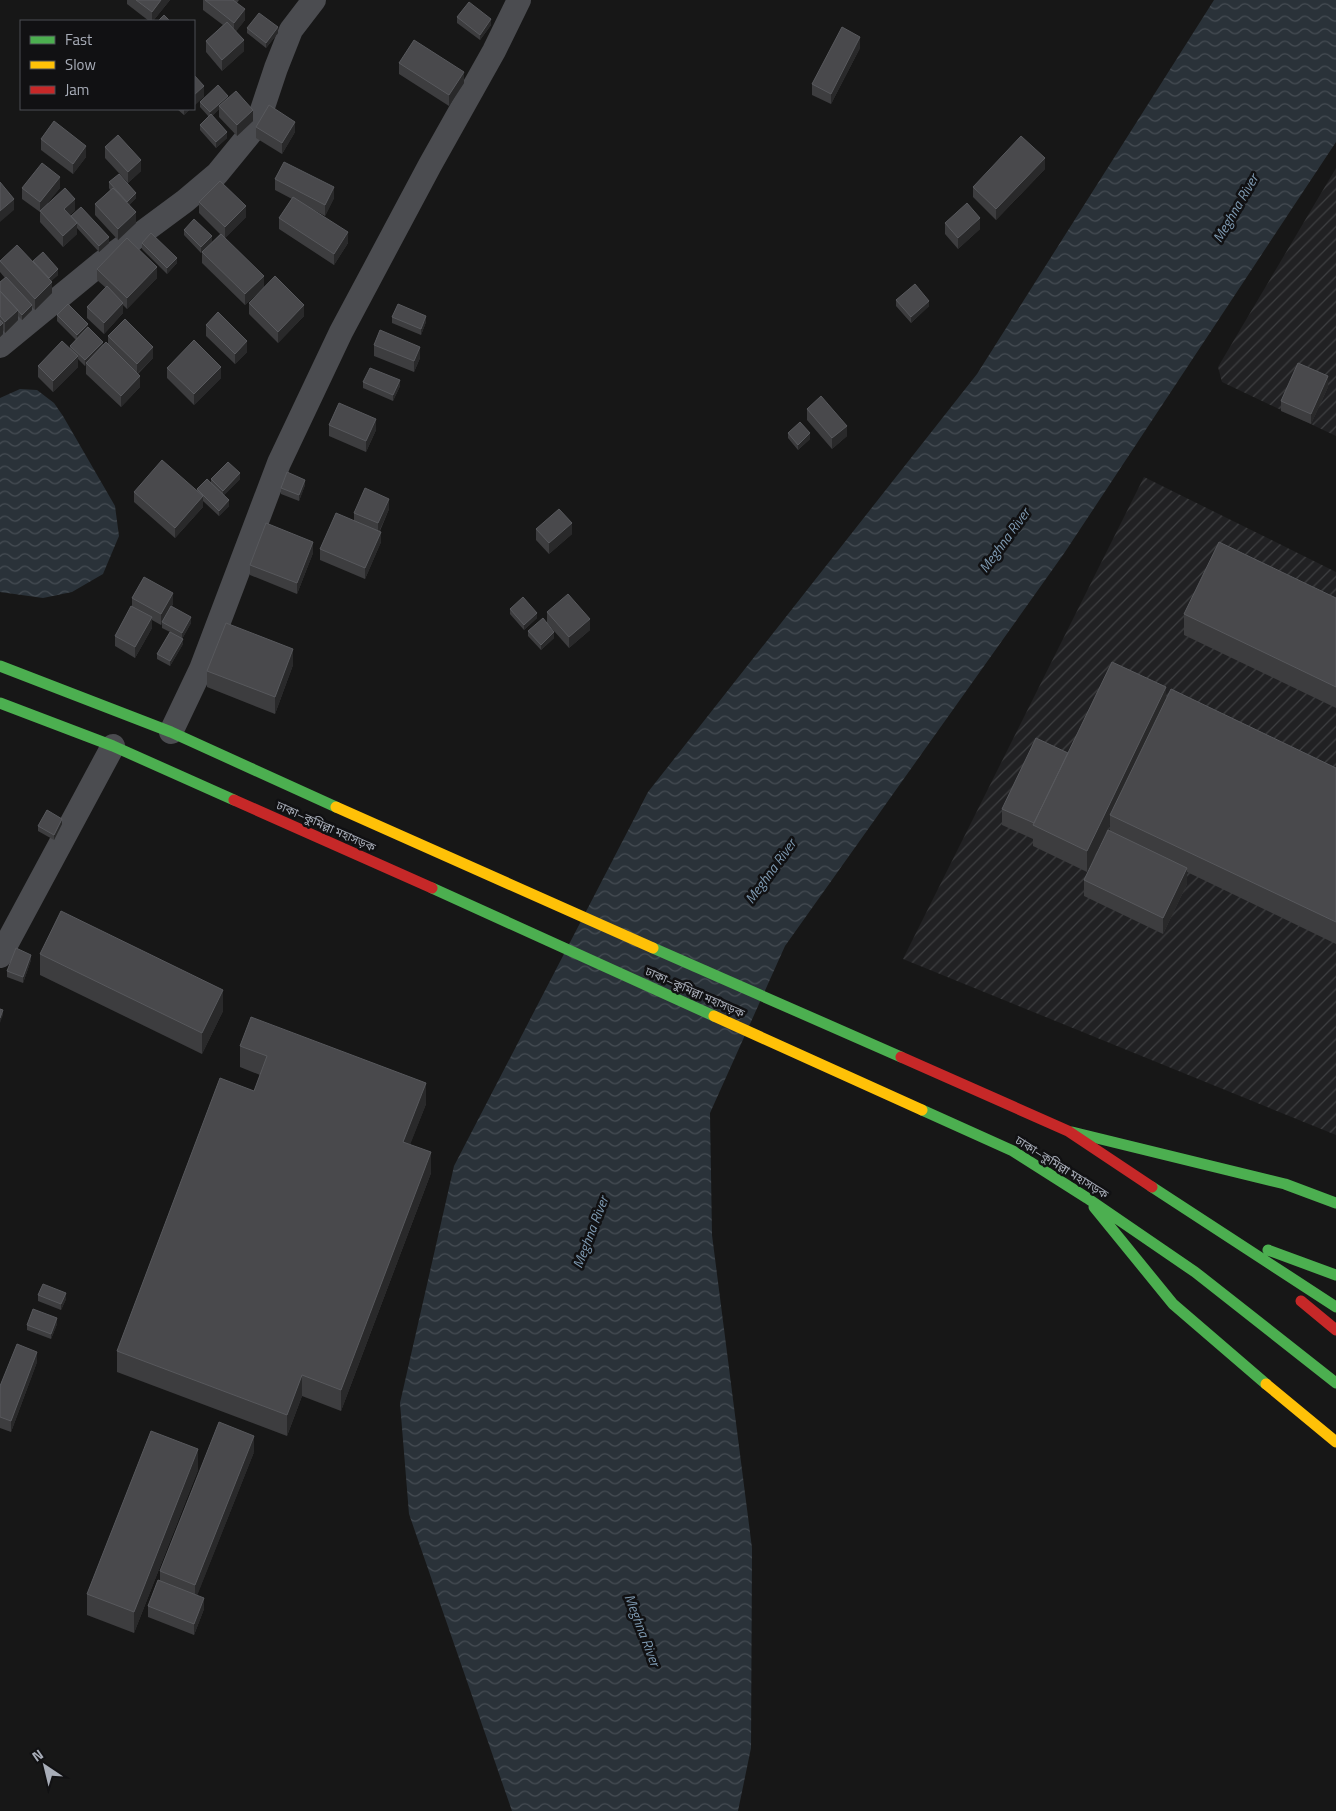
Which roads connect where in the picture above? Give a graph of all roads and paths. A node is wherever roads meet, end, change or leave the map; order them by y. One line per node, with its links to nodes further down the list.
1 (314, 0): 3 (street)
2 (519, 0): 6 (street)
3 (0, 346)
4 (0, 666): 6 (main road, ঢাকা–কুমিল্লা মহাসড়ক)
5 (0, 703): 7 (main road, ঢাকা–কুমিল্লা মহাসড়ক)
6 (171, 732): 9 (main road, ঢাকা–কুমিল্লা মহাসড়ক)
7 (113, 746): 8 (street); 10 (main road, ঢাকা–কুমিল্লা মহাসড়ক)
8 (0, 956)
9 (1068, 1131): 11 (main road); 12 (main road, ঢাকা–কুমিল্লা মহাসড়ক)
10 (1087, 1198): 20 (main road, ঢাকা–কুমিল্লা মহাসড়ক); 21 (main road)
11 (1336, 1203)
12 (1220, 1232): 13 (main road, ঢাকা–কুমিল্লা মহাসড়ক); 14 (main road, ঢাকা–কুমিল্লা মহাসড়ক); 15 (main road, ঢাকা–কুমিল্লা মহাসড়ক); 16 (main road, ঢাকা–কুমিল্লা মহাসড়ক); 17 (main road, ঢাকা–কুমিল্লা মহাসড়ক); 18 (main road, ঢাকা–কুমিল্লা মহাসড়ক); 19 (main road, ঢাকা–কুমিল্লা মহাসড়ক)
13 (1336, 1275)
14 (1336, 1293)
15 (1336, 1298)
16 (1336, 1307)
17 (1336, 1314)
18 (1336, 1321)
19 (1336, 1330)
20 (1336, 1383)
21 (1336, 1442)

